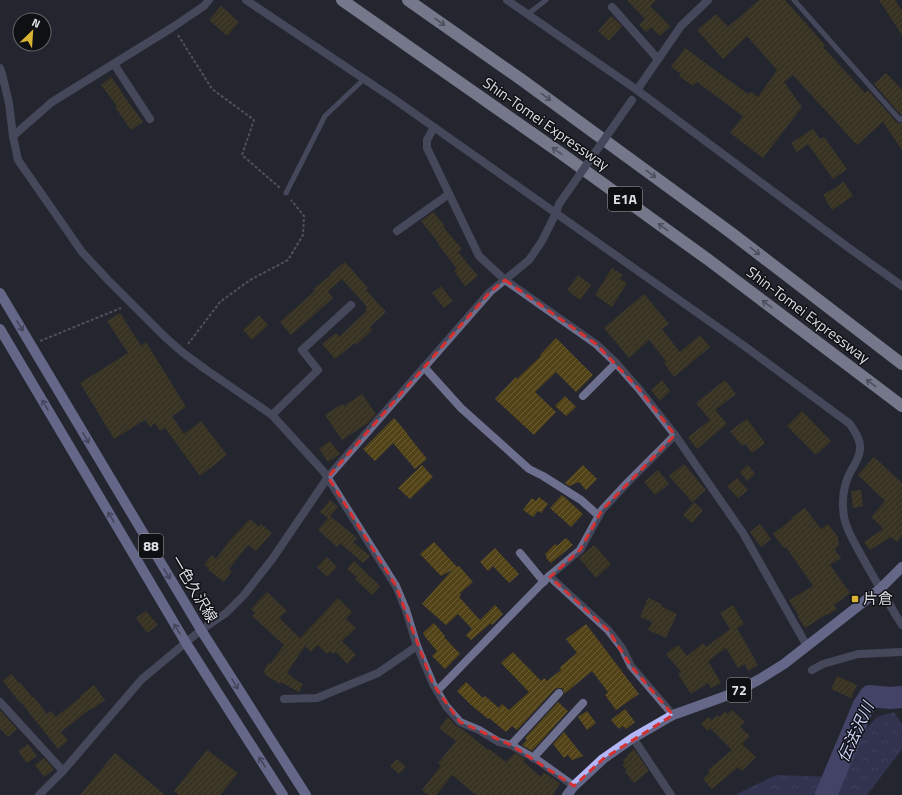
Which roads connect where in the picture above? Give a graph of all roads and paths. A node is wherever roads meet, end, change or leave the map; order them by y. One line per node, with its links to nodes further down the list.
1 (208, 0): 11 (street)
2 (246, 0): 15 (street)
3 (342, 0): 37 (highway, Shin-Tomei Expressway / E1A, one-way to 3)
4 (408, 0): 34 (highway, Shin-Tomei Expressway / E1A, one-way to 34)
5 (507, 0): 10 (street)
6 (546, 0): 10 (lane)
7 (708, 0): 12 (street)
8 (794, 0): 17 (lane)
9 (612, 7): 12 (street)
10 (528, 14): 16 (street)
11 (173, 27): 13 (street); 21 (path)
12 (658, 59): 16 (street)
13 (114, 64): 18 (street); 20 (street)
14 (0, 68): 20 (street)
15 (364, 79): 19 (street); 21 (lane)
16 (637, 90): 23 (street, bridge); 26 (street)
17 (902, 118)
18 (150, 119)
19 (434, 127): 22 (street); 23 (street)
20 (13, 136): 28 (street)
21 (286, 194): 32 (path)
22 (449, 194): 24 (street); 25 (street)
23 (556, 213): 25 (street); 45 (street)
24 (398, 231)
25 (505, 280): 33 (street); 35 (street)
26 (902, 286)
27 (0, 293): 31 (main road, 一色久沢線 / 88, one-way to 31)
28 (131, 304): 31 (path); 32 (street)
29 (351, 306): 38 (street)
30 (0, 329): 48 (main road, 88, one-way to 30)
31 (30, 344): 47 (main road, 一色久沢線 / 88, one-way to 47)
32 (182, 352): 38 (street)
33 (616, 363): 36 (street); 39 (street)
34 (902, 364)
35 (424, 367): 40 (street); 41 (street)
36 (583, 396)
37 (902, 406)
38 (272, 415): 40 (street)
39 (675, 435): 41 (street); 50 (street)
40 (328, 477): 47 (street); 49 (street)
41 (599, 516): 44 (street)
42 (520, 553): 44 (street)
43 (902, 567): 45 (main road, 72)
44 (547, 579): 53 (street); 58 (street)
45 (880, 589): 46 (street); 50 (main road, 72)
46 (902, 625)
47 (201, 630): 48 (street); 66 (main road, 一色久沢線 / 88, one-way to 66)
48 (186, 643): 62 (street); 65 (main road, 88, one-way to 48)
49 (417, 646): 53 (street); 55 (street)
50 (807, 646): 58 (main road, 72)
51 (902, 652): 52 (street)
52 (812, 670)
53 (437, 691): 60 (street)
54 (559, 693): 60 (street)
55 (284, 699)
56 (0, 702): 62 (street)
57 (583, 703): 61 (street)
58 (674, 715): 59 (main road, 72)
59 (633, 738): 63 (main road, 72); 68 (street)
60 (511, 745): 61 (street)
61 (533, 758): 63 (street)
62 (63, 772): 64 (street)
63 (574, 786): 67 (main road, 72)
64 (39, 795)
65 (283, 795)
66 (306, 795)
67 (567, 795)
68 (672, 795)

